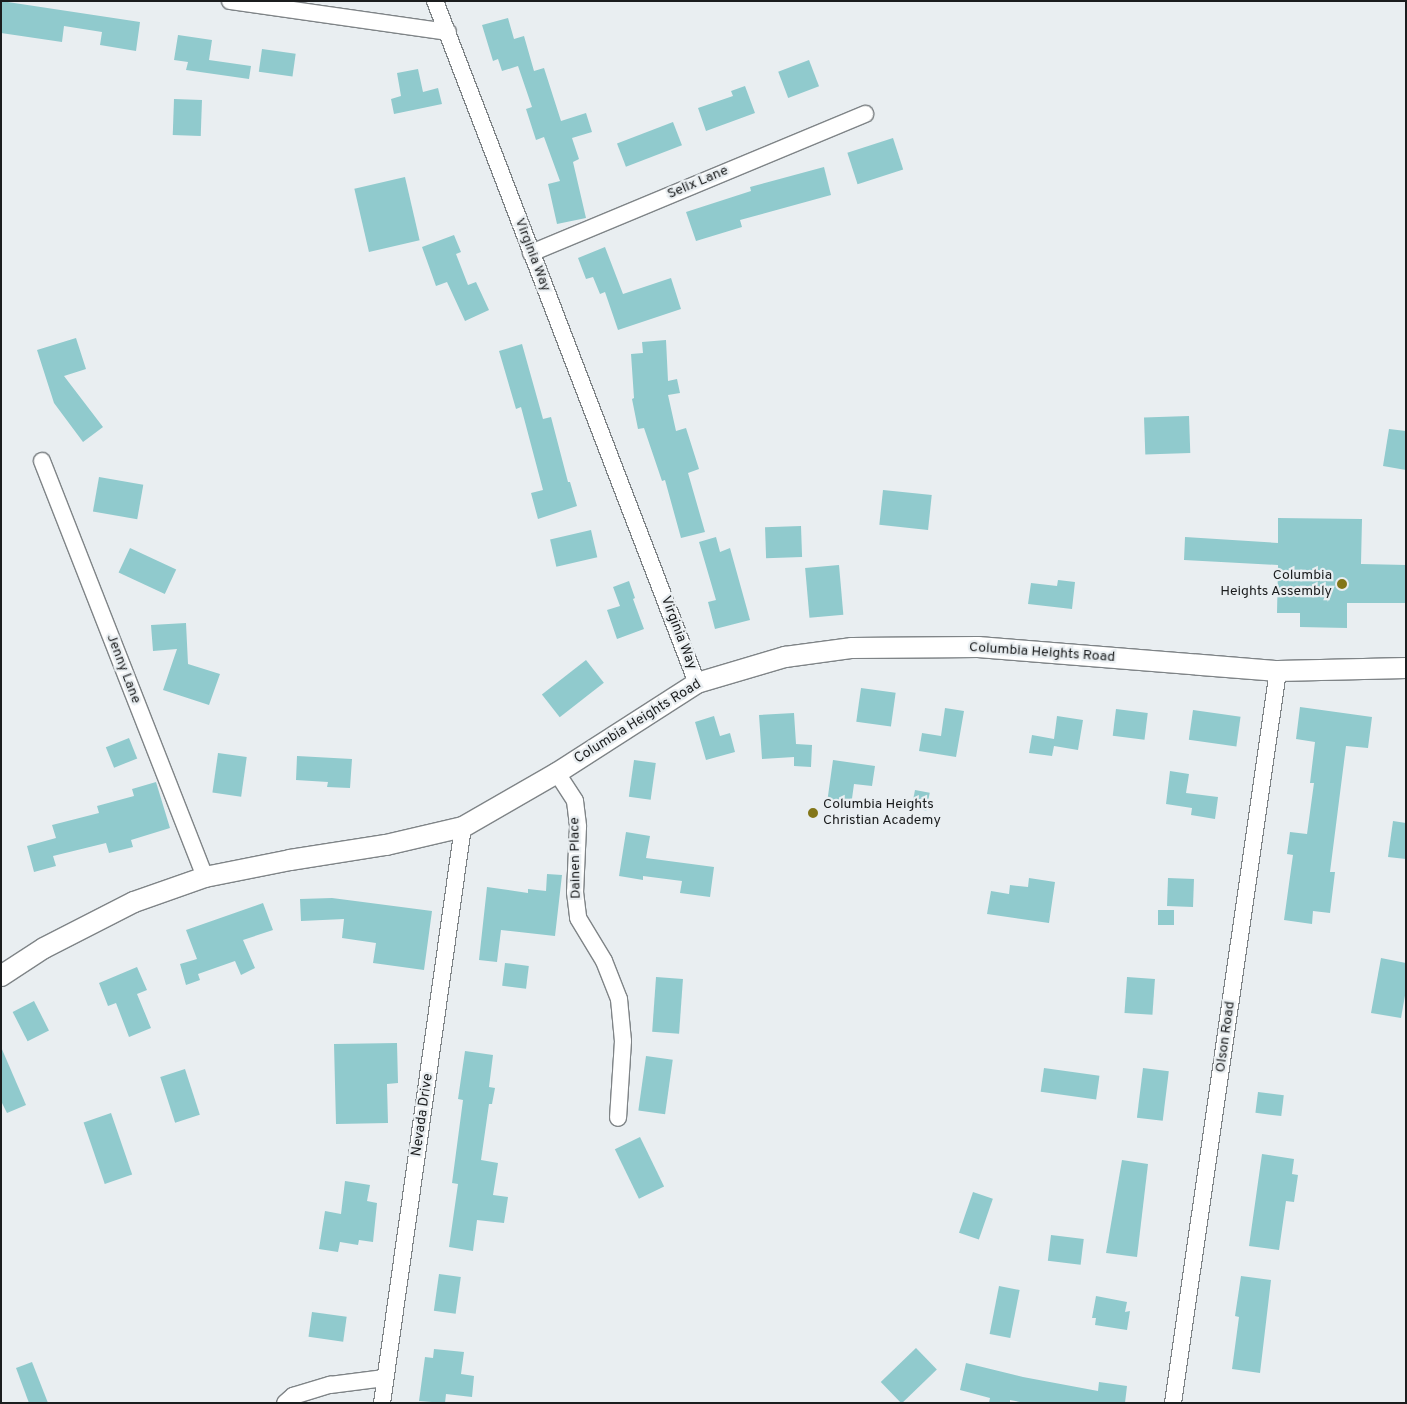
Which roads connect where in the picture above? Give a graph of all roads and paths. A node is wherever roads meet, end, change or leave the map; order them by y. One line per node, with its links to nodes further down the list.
1 (230, 1): 3 (street)
2 (435, 1): 3 (street, Virginia Way)
3 (448, 32): 5 (street, Virginia Way)
4 (865, 114): 5 (street, Selix Lane)
5 (531, 253): 9 (street, Virginia Way)
6 (42, 461): 12 (street, Jenny Lane)
7 (1406, 668): 8 (street, Columbia Heights Road)
8 (1278, 671): 9 (street, Columbia Heights Road); 18 (street, Olson Road)
9 (697, 683): 10 (street, Columbia Heights Road)
10 (557, 773): 11 (street, Columbia Heights Road); 14 (street, Dainen Place)
11 (463, 827): 12 (street, Columbia Heights Road); 15 (street, Nevada Drive)
12 (205, 877): 13 (street, Columbia Heights Road)
13 (1, 976)
14 (618, 1118)
15 (385, 1378): 16 (street); 17 (street, Nevada Drive)
16 (285, 1403)
17 (382, 1403)
18 (1173, 1403)

